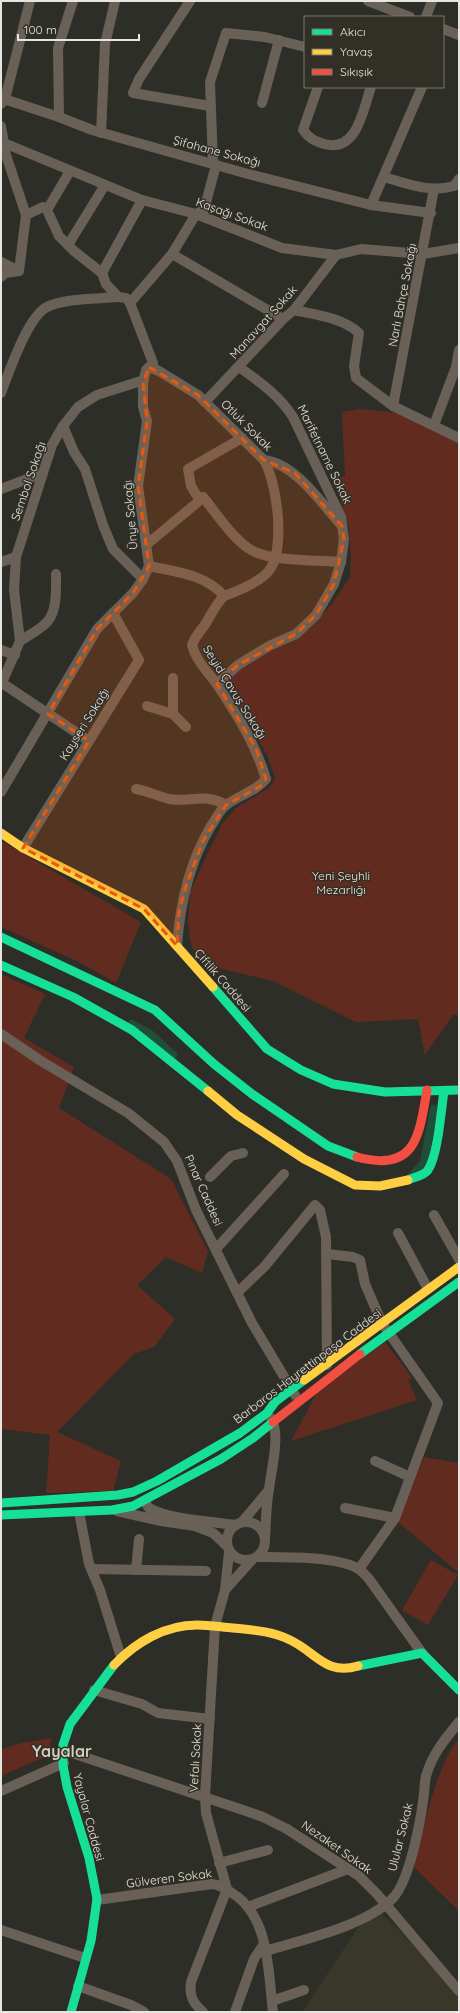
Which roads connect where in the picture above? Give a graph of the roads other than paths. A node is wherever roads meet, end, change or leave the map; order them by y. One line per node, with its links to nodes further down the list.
1 (30, 1): 17 (street)
2 (73, 1): 20 (street)
3 (115, 1): 22 (street)
4 (190, 1): 19 (street)
5 (368, 1): 7 (street)
6 (432, 1): 9 (street)
7 (394, 14): 8 (street)
8 (405, 16)
9 (426, 16)
10 (444, 30): 11 (street)
11 (459, 35)
12 (279, 40): 13 (street); 18 (street); 19 (street)
13 (304, 46)
14 (318, 88): 15 (street)
15 (371, 88)
16 (422, 88): 26 (street)
17 (2, 100): 20 (street, Şifahane Sokağı)
18 (262, 103)
19 (210, 106): 24 (street)
20 (58, 116): 22 (street, Şifahane Sokağı)
21 (1, 126): 23 (street)
22 (101, 133): 24 (street, Şifahane Sokağı)
23 (4, 143): 25 (street, Kaşağı Sokak); 35 (street)
24 (214, 164): 31 (street, Şifahane Sokağı); 34 (street)
25 (70, 171): 28 (street, Kaşağı Sokak); 32 (street)
26 (384, 177): 29 (street); 31 (street)
27 (459, 178): 29 (street)
28 (105, 185): 30 (street, Kaşağı Sokak); 36 (street)
29 (434, 189): 33 (street, Narlı Bahçe Sokağı)
30 (142, 200): 34 (street, Kaşağı Sokak); 43 (street)
31 (371, 205): 33 (street, Şifahane Sokağı)
32 (47, 210): 35 (street); 36 (street)
33 (431, 213): 39 (street, Narlı Bahçe Sokağı)
34 (196, 214): 38 (street); 40 (street, Kaşağı Sokak)
35 (26, 215): 42 (street)
36 (68, 245): 43 (street)
37 (459, 248): 39 (street, Kaşağı Sokak)
38 (172, 254): 46 (street); 48 (street)
39 (423, 254): 40 (street, Kaşağı Sokak); 55 (street, Narlı Bahçe Sokağı)
40 (336, 255): 47 (street, Manavgat Sokak)
41 (1, 262): 42 (street)
42 (19, 271): 44 (street)
43 (102, 273): 45 (street)
44 (1, 278)
45 (118, 297): 46 (street); 53 (street)
46 (130, 303): 50 (street, Ünye Sokağı)
47 (294, 310): 48 (street, Manavgat Sokak); 55 (street)
48 (283, 319): 51 (street, Manavgat Sokak)
49 (459, 350): 56 (street)
50 (149, 367): 52 (street, Ünye Sokağı); 54 (street, Otluk Sokak)
51 (239, 367): 54 (street, Manavgat Sokak); 64 (street, Marifetname Sokak)
52 (144, 380): 57 (street, Sembol Sokağı); 65 (street, Ünye Sokağı)
53 (1, 393)
54 (205, 402): 58 (street, Otluk Sokak)
55 (393, 406): 56 (street)
56 (434, 425): 59 (street)
57 (63, 426): 61 (street, Sembol Sokağı); 72 (street)
58 (242, 438): 60 (street, Otluk Sokak); 63 (street)
59 (459, 438)
60 (264, 460): 64 (street); 67 (street, Otluk Sokak)
61 (43, 473): 62 (street); 66 (street, Sembol Sokağı)
62 (1, 489)
63 (199, 499): 65 (street); 67 (street)
64 (342, 526): 69 (street, Marifetname Sokak)
65 (146, 545): 70 (street, Ünye Sokağı)
66 (16, 557): 68 (street); 75 (street, Sembol Sokağı)
67 (276, 558): 69 (street); 73 (street)
68 (1, 562)
69 (341, 562): 80 (street, Marifetname Sokak)
70 (149, 566): 72 (street); 73 (street)
71 (56, 574): 75 (street)
72 (143, 579): 74 (street)
73 (224, 596): 80 (street, Seyid Çavuş Sokağı)
74 (113, 613): 82 (street); 85 (street, Kayseri Sokağı)
75 (20, 641): 77 (street, Sembol Sokağı)
76 (1, 650): 77 (street)
77 (15, 655): 79 (street, Sembol Sokağı)
78 (173, 678): 83 (street)
79 (2, 684): 82 (street)
80 (217, 684): 88 (street, Seyid Çavuş Sokağı)
81 (146, 706): 83 (street)
82 (48, 714): 85 (street); 87 (street)
83 (173, 714): 84 (street)
84 (186, 727)
85 (89, 741): 90 (street, Kayseri Sokağı)
86 (136, 789): 88 (street)
87 (1, 792)
88 (226, 805): 92 (street, Seyid Çavuş Sokağı)
89 (1, 833): 90 (street, Çiftlik Caddesi)
90 (23, 848): 92 (street, Çiftlik Caddesi)
91 (1, 937): 95 (street)
92 (177, 946): 95 (street, Çiftlik Caddesi)
93 (1, 965): 96 (street)
94 (1, 1034): 103 (street, Pınar Caddesi)
95 (428, 1090): 96 (street, Çiftlik Caddesi)
96 (444, 1091): 97 (street, Çiftlik Caddesi)
97 (459, 1092)
98 (243, 1153): 100 (street)
99 (284, 1174): 103 (street)
100 (210, 1177)
101 (434, 1215): 105 (street)
102 (398, 1233): 108 (street)
103 (216, 1249): 109 (street, Pınar Caddesi)
104 (327, 1254): 109 (street); 110 (street); 112 (street)
105 (459, 1259)
106 (459, 1267): 108 (street, Barbaros Hayrettinpaşa Caddesi)
107 (459, 1282): 111 (street, Barbaros Hayrettinpaşa Caddesi)
108 (428, 1289): 110 (street, Barbaros Hayrettinpaşa Caddesi)
109 (237, 1293): 113 (street, Pınar Caddesi)
110 (382, 1323): 111 (street); 112 (street, Barbaros Hayrettinpaşa Caddesi)
111 (390, 1332): 114 (street, Barbaros Hayrettinpaşa Caddesi); 118 (street)
112 (327, 1365): 113 (street, Barbaros Hayrettinpaşa Caddesi)
113 (291, 1390): 114 (street, Pınar Caddesi); 115 (street, Barbaros Hayrettinpaşa Caddesi)
114 (299, 1401): 116 (street, Barbaros Hayrettinpaşa Caddesi)
115 (268, 1413): 116 (street); 121 (street, Barbaros Hayrettinpaşa Caddesi)
116 (274, 1423): 119 (street); 120 (street, Barbaros Hayrettinpaşa Caddesi)
117 (375, 1462): 118 (street)
118 (410, 1477): 126 (street)
119 (269, 1490): 127 (street); 129 (street)
120 (144, 1501): 123 (street, Barbaros Hayrettinpaşa Caddesi); 127 (street)
121 (1, 1503)
122 (345, 1508): 126 (street)
123 (112, 1510): 124 (street, Barbaros Hayrettinpaşa Caddesi); 130 (street)
124 (78, 1512): 125 (street, Barbaros Hayrettinpaşa Caddesi); 133 (street)
125 (1, 1515)
126 (394, 1518): 134 (street)
127 (239, 1524): 129 (street); 130 (street)
128 (139, 1539): 135 (street)
129 (265, 1542): 131 (street); 132 (street)
130 (228, 1549): 132 (street); 137 (street, Vefalı Sokak)
131 (291, 1557): 132 (street); 134 (street)
132 (255, 1558): 137 (street)
133 (91, 1569): 135 (street); 140 (street)
134 (359, 1569): 139 (street)
135 (136, 1570): 136 (street)
136 (206, 1571)
137 (225, 1590): 138 (street, Vefalı Sokak)
138 (215, 1626): 139 (street, Yayalar Caddesi); 140 (street, Yayalar Caddesi); 143 (street, Vefalı Sokak)
139 (422, 1653): 142 (street)
140 (121, 1657): 141 (street, Yayalar Caddesi)
141 (94, 1690): 143 (street); 145 (street, Yayalar Caddesi)
142 (459, 1690)
143 (210, 1719): 148 (street, Vefalı Sokak)
144 (459, 1722): 154 (street, Ulular Sokak)
145 (63, 1750): 146 (street, Yayalar Caddesi); 148 (street, Nezaket Sokak)
146 (64, 1763): 147 (street); 153 (street, Yayalar Caddesi)
147 (1, 1791)
148 (205, 1798): 150 (street, Vefalı Sokak); 151 (street, Nezaket Sokak)
149 (268, 1850): 150 (street)
150 (219, 1863): 152 (street, Vefalı Sokak)
151 (348, 1869): 154 (street, Nezaket Sokak); 155 (street)
152 (227, 1890): 153 (street, Gülveren Sokak); 155 (street, Gülveren Sokak); 165 (street)
153 (97, 1900): 158 (street, Yayalar Caddesi)
154 (385, 1904): 157 (street, Ulular Sokak); 161 (street, Nezaket Sokak)
155 (248, 1907): 157 (street, Gülveren Sokak)
156 (1, 1930): 158 (street)
157 (264, 1948): 162 (street, Gülveren Sokak); 166 (street)
158 (86, 1958): 159 (street, Yayalar Caddesi)
159 (78, 1986): 163 (street, Yayalar Caddesi); 164 (street)
160 (304, 1990): 162 (street)
161 (459, 1991)
162 (272, 2001): 167 (street, Gülveren Sokak)
163 (71, 2012)
164 (144, 2012)
165 (203, 2012)
166 (234, 2012)
167 (273, 2012)

